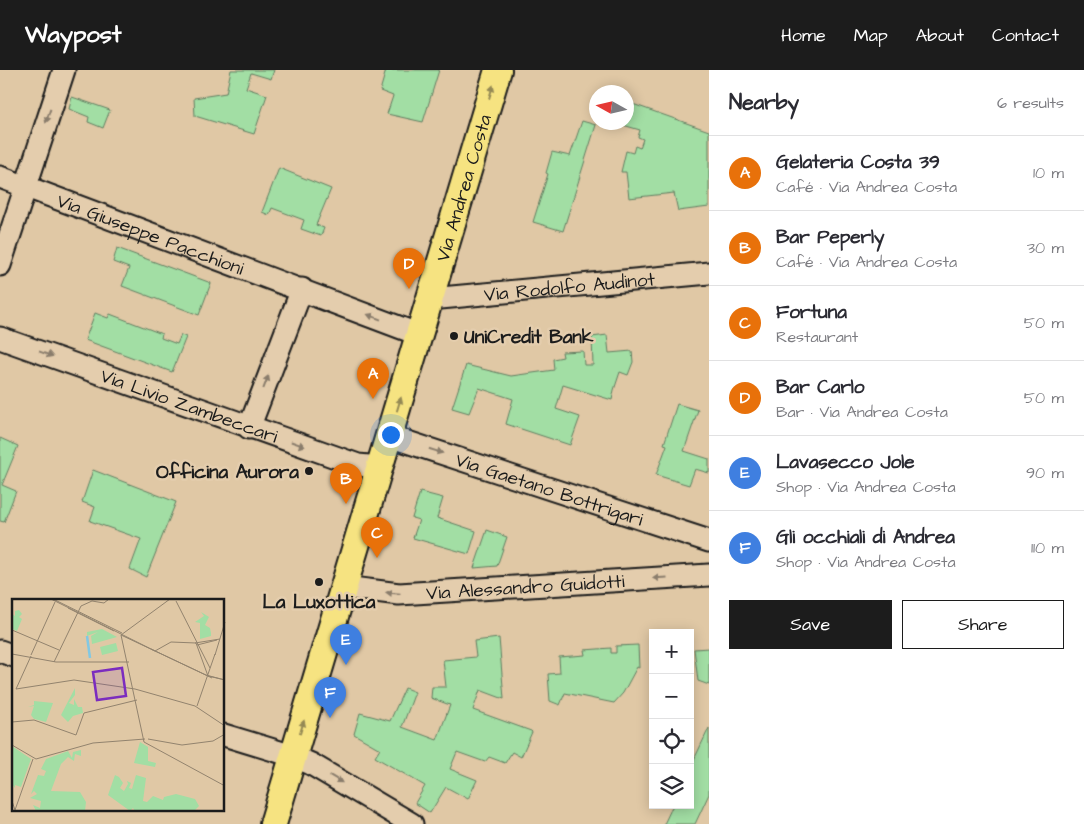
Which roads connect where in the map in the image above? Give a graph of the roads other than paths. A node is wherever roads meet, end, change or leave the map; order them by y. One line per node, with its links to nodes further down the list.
1 (64, 70): 4 (street, one-way to 4)
2 (498, 70): 8 (main road, Via Andrea Costa, one-way to 2)
3 (0, 177): 4 (street, Via Giuseppe Pacchioni)
4 (25, 186): 5 (street); 7 (street, Via Giuseppe Pacchioni)
5 (0, 265)
6 (709, 272): 8 (street, Via Rodolfo Audinot)
7 (302, 289): 9 (street, Via Giuseppe Pacchioni, one-way to 7); 11 (street, one-way to 7)
8 (430, 299): 9 (main road, Via Andrea Costa)
9 (420, 335): 12 (main road, Via Andrea Costa, one-way to 9)
10 (0, 338): 11 (street, Via Livio Zambeccari, one-way to 11)
11 (249, 428): 13 (street, Via Livio Zambeccari, one-way to 13)
12 (389, 436): 13 (main road, Via Andrea Costa); 14 (street, Via Gaetano Bottrigari, one-way to 14)
13 (380, 467): 16 (main road, Via Andrea Costa)
14 (709, 541)
15 (709, 575): 16 (street, Via Alessandro Guidotti, one-way to 16)
16 (344, 587): 20 (main road, Via Andrea Costa, one-way to 16)
17 (0, 651): 18 (street)
18 (12, 655)
19 (225, 735): 20 (street)
20 (293, 756): 21 (main road, Via Andrea Costa); 22 (street, one-way to 22)
21 (273, 824)
22 (412, 824)

